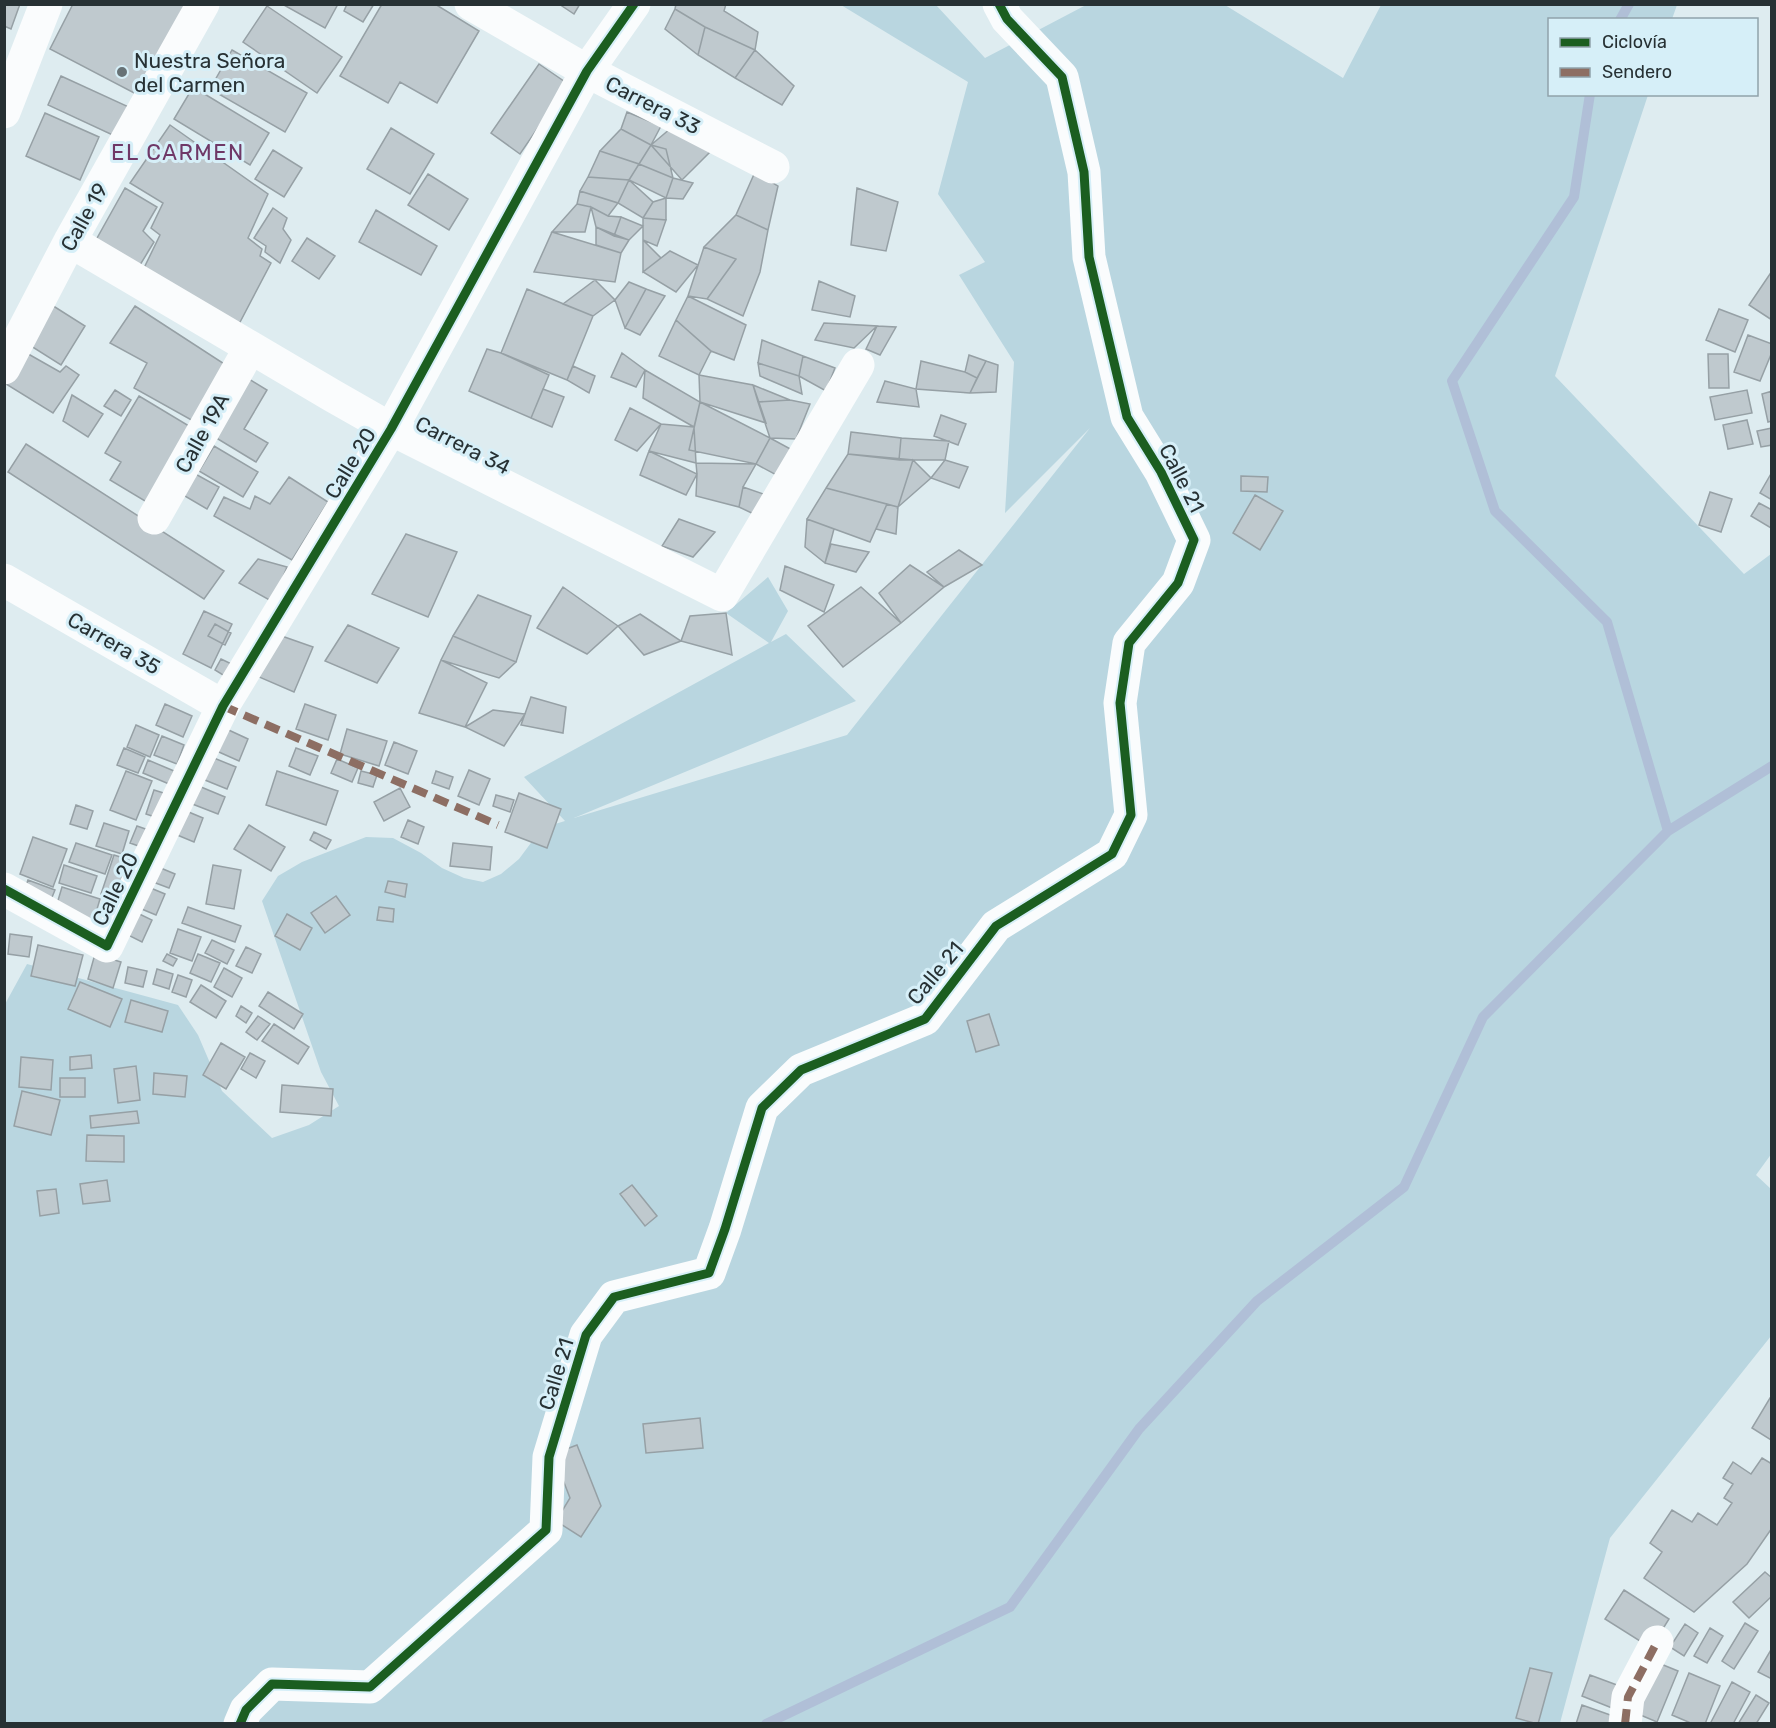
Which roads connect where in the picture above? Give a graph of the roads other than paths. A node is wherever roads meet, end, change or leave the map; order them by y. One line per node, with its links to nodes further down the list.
1 (46, 4): 7 (street)
2 (203, 4): 9 (street, Calle 19)
3 (471, 4): 6 (street, Carrera 33)
4 (634, 4): 6 (street, Calle 20)
5 (999, 4): 19 (street, Calle 21)
6 (587, 71): 8 (street, Carrera 33); 13 (street, Calle 20)
7 (4, 112)
8 (773, 167)
9 (70, 241): 10 (street, Carrera 34); 12 (street, Calle 19)
10 (250, 348): 13 (street, Carrera 34); 14 (street, Calle 19A)
11 (858, 365): 13 (street, Carrera 34)
12 (4, 368)
13 (391, 429): 16 (street, Calle 20)
14 (154, 518)
15 (4, 580): 16 (street, Carrera 35)
16 (223, 706): 17 (street, Calle 20)
17 (4, 889)
18 (1657, 1642): 20 (street)
19 (240, 1724)
20 (1625, 1724)

